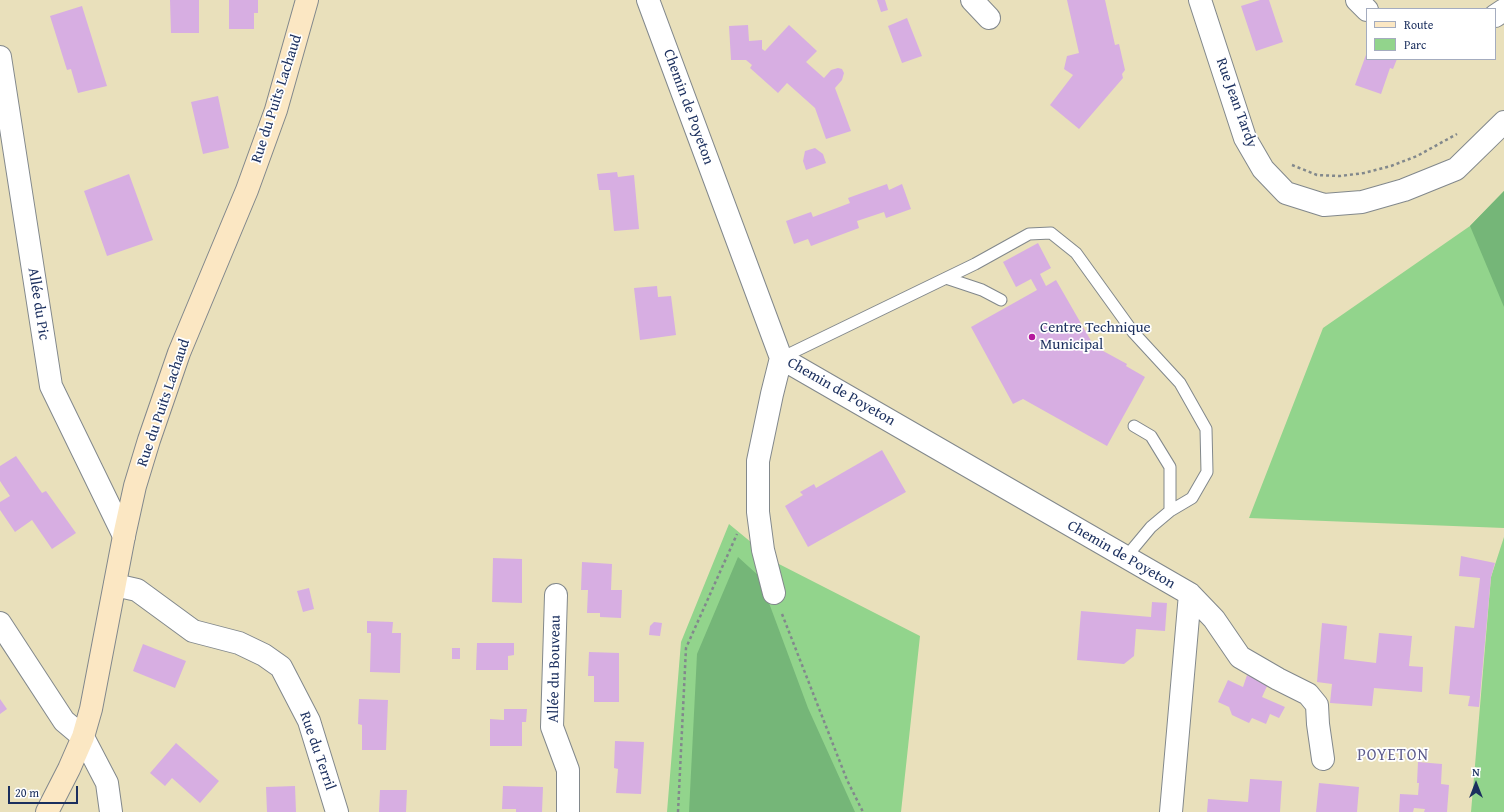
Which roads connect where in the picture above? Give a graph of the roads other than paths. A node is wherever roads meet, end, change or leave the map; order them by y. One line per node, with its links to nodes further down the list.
1 (307, 0): 15 (street, Rue du Puits Lachaud)
2 (648, 0): 12 (street, Chemin de Poyeton)
3 (972, 0): 7 (street)
4 (1200, 0): 9 (street, Rue Jean Tardy)
5 (1357, 0): 6 (street)
6 (1366, 9)
7 (989, 18)
8 (0, 57): 15 (street, Allée du Pic)
9 (1504, 122)
10 (946, 278): 11 (lane); 12 (lane); 14 (lane)
11 (1001, 300)
12 (781, 358): 16 (street, Chemin de Poyeton); 18 (street)
13 (1134, 426): 14 (lane)
14 (1170, 510): 16 (lane)
15 (124, 536): 17 (street, Rue du Puits Lachaud)
16 (1126, 557): 19 (street, Chemin de Poyeton)
17 (115, 585): 22 (street, Rue du Puits Lachaud); 26 (street, Rue du Terril)
18 (774, 593)
19 (1190, 594): 23 (street, Chemin de Poyeton); 28 (street, Chemin de Poyeton)
20 (556, 595): 27 (street, Allée du Bouveau)
21 (0, 622): 22 (street)
22 (83, 737): 24 (street, Rue du Puits Lachaud); 25 (street)
23 (1323, 759)
24 (47, 812)
25 (111, 812)
26 (337, 812)
27 (568, 812)
28 (1171, 812)

